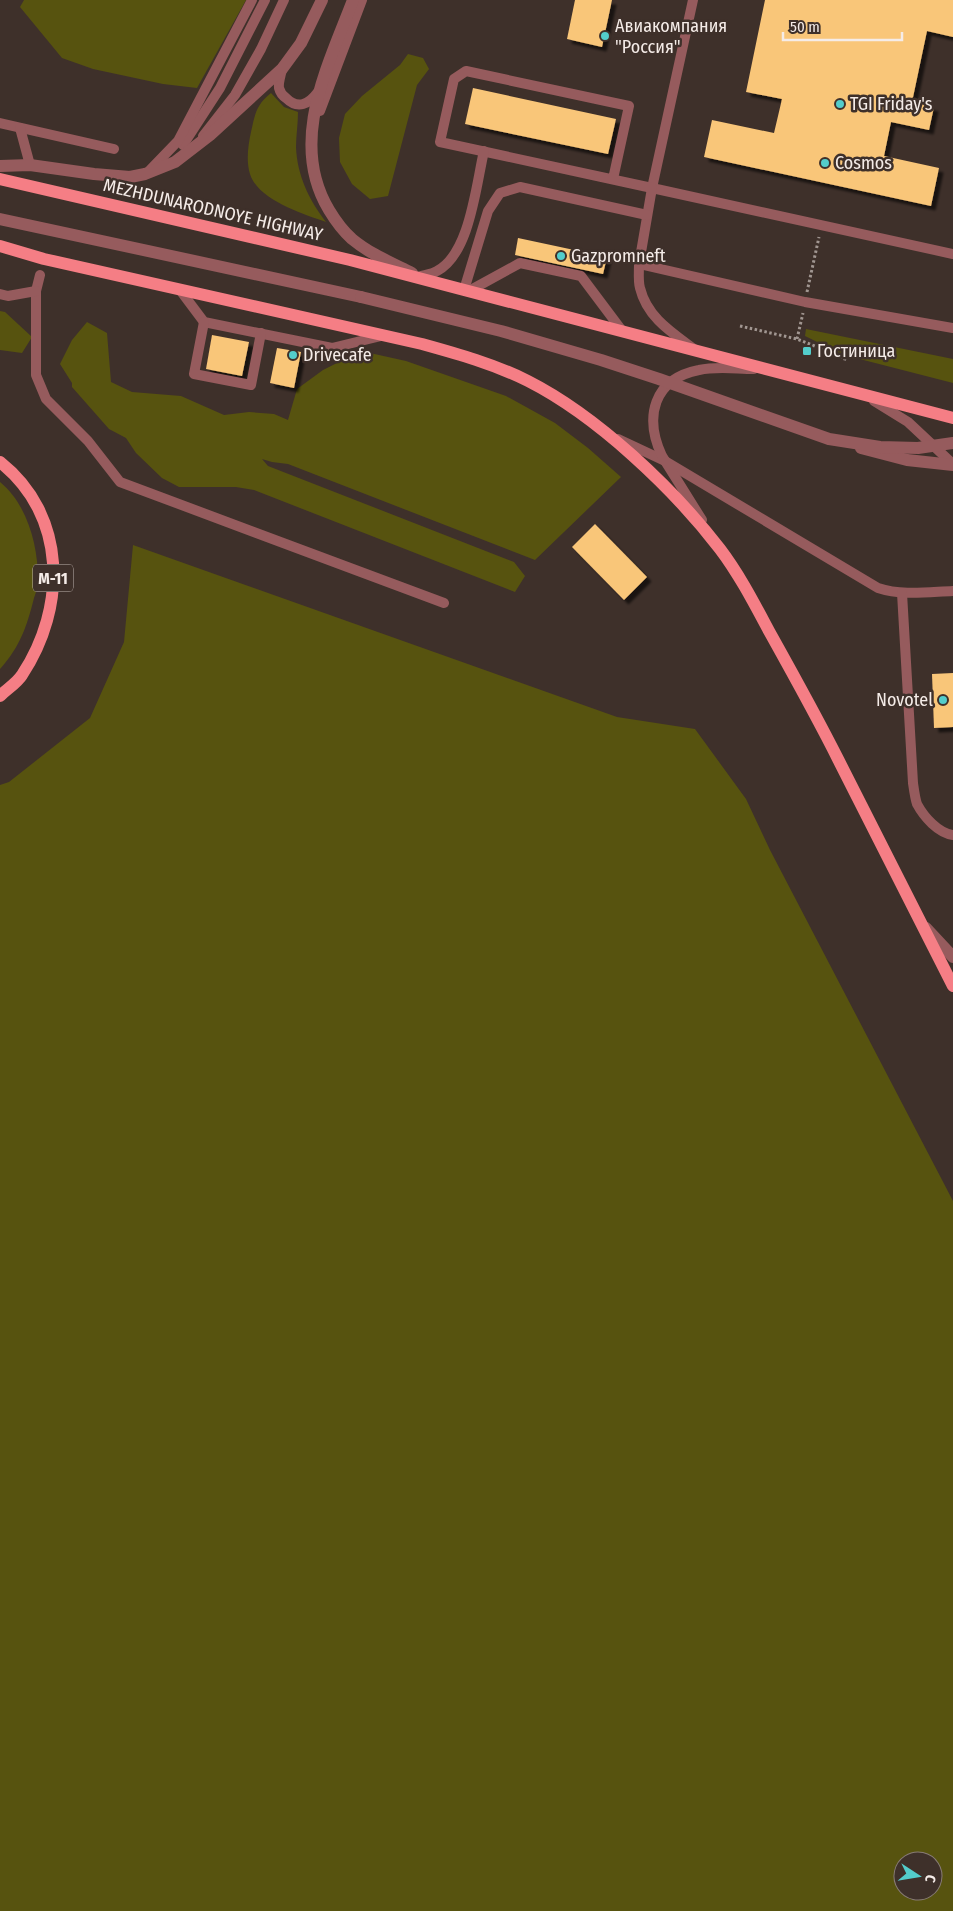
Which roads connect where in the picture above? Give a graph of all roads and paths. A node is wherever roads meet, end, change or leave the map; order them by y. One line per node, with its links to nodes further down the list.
1 (252, 0): 19 (lane)
2 (265, 0): 18 (lane)
3 (284, 0): 14 (lane)
4 (322, 0): 8 (street)
5 (353, 0): 9 (street)
6 (362, 0): 12 (lane)
7 (693, 0): 22 (lane)
8 (282, 69): 9 (lane); 14 (street)
9 (318, 92): 12 (street)
10 (0, 123): 11 (lane)
11 (20, 128): 13 (lane); 16 (lane)
12 (311, 143): 30 (street)
13 (114, 149)
14 (193, 149): 18 (street)
15 (484, 151): 21 (lane); 21 (lane); 30 (lane)
16 (30, 164): 17 (street); 19 (street)
17 (0, 166)
18 (159, 169): 19 (street)
19 (145, 174)
20 (0, 179): 30 (main road, MEZHDUNARODNOYE HIGHWAY)
21 (613, 179): 22 (lane)
22 (652, 188): 23 (lane); 25 (lane)
23 (647, 215): 28 (lane); 32 (lane)
24 (0, 219): 49 (street, bridge)
25 (821, 225): 27 (lane); 35 (path)
26 (0, 246): 31 (main road)
27 (953, 254)
28 (639, 264): 35 (lane); 43 (lane)
29 (40, 275): 33 (lane)
30 (418, 277): 32 (main road, MEZHDUNARODNOYE HIGHWAY)
31 (180, 290): 36 (lane); 41 (main road)
32 (467, 290): 39 (main road, MEZHDUNARODNOYE HIGHWAY); 39 (lane)
33 (36, 291): 34 (lane); 57 (lane)
34 (0, 294)
35 (805, 302): 38 (lane); 42 (path)
36 (204, 322): 40 (lane); 40 (lane)
37 (740, 326): 42 (path)
38 (953, 328)
39 (623, 332): 43 (main road, MEZHDUNARODNOYE HIGHWAY)
40 (261, 333): 41 (lane)
41 (383, 335): 48 (main road)
42 (797, 339): 44 (path)
43 (695, 349): 45 (main road, MEZHDUNARODNOYE HIGHWAY)
44 (844, 362)
45 (770, 370): 46 (main road, MEZHDUNARODNOYE HIGHWAY); 51 (lane)
46 (863, 395): 47 (main road, MEZHDUNARODNOYE HIGHWAY); 53 (lane)
47 (953, 418)
48 (605, 434): 51 (lane); 54 (main road)
49 (829, 439): 50 (street, bridge); 53 (street, bridge)
50 (953, 443)
51 (665, 461): 54 (lane); 56 (lane)
52 (0, 462): 58 (main road, М-11)
53 (952, 463)
54 (720, 550): 60 (main road)
55 (953, 591): 56 (lane)
56 (902, 593): 59 (lane)
57 (444, 603)
58 (0, 696)
59 (953, 835)
60 (921, 922): 61 (street); 62 (main road)
61 (953, 957)
62 (953, 986)

